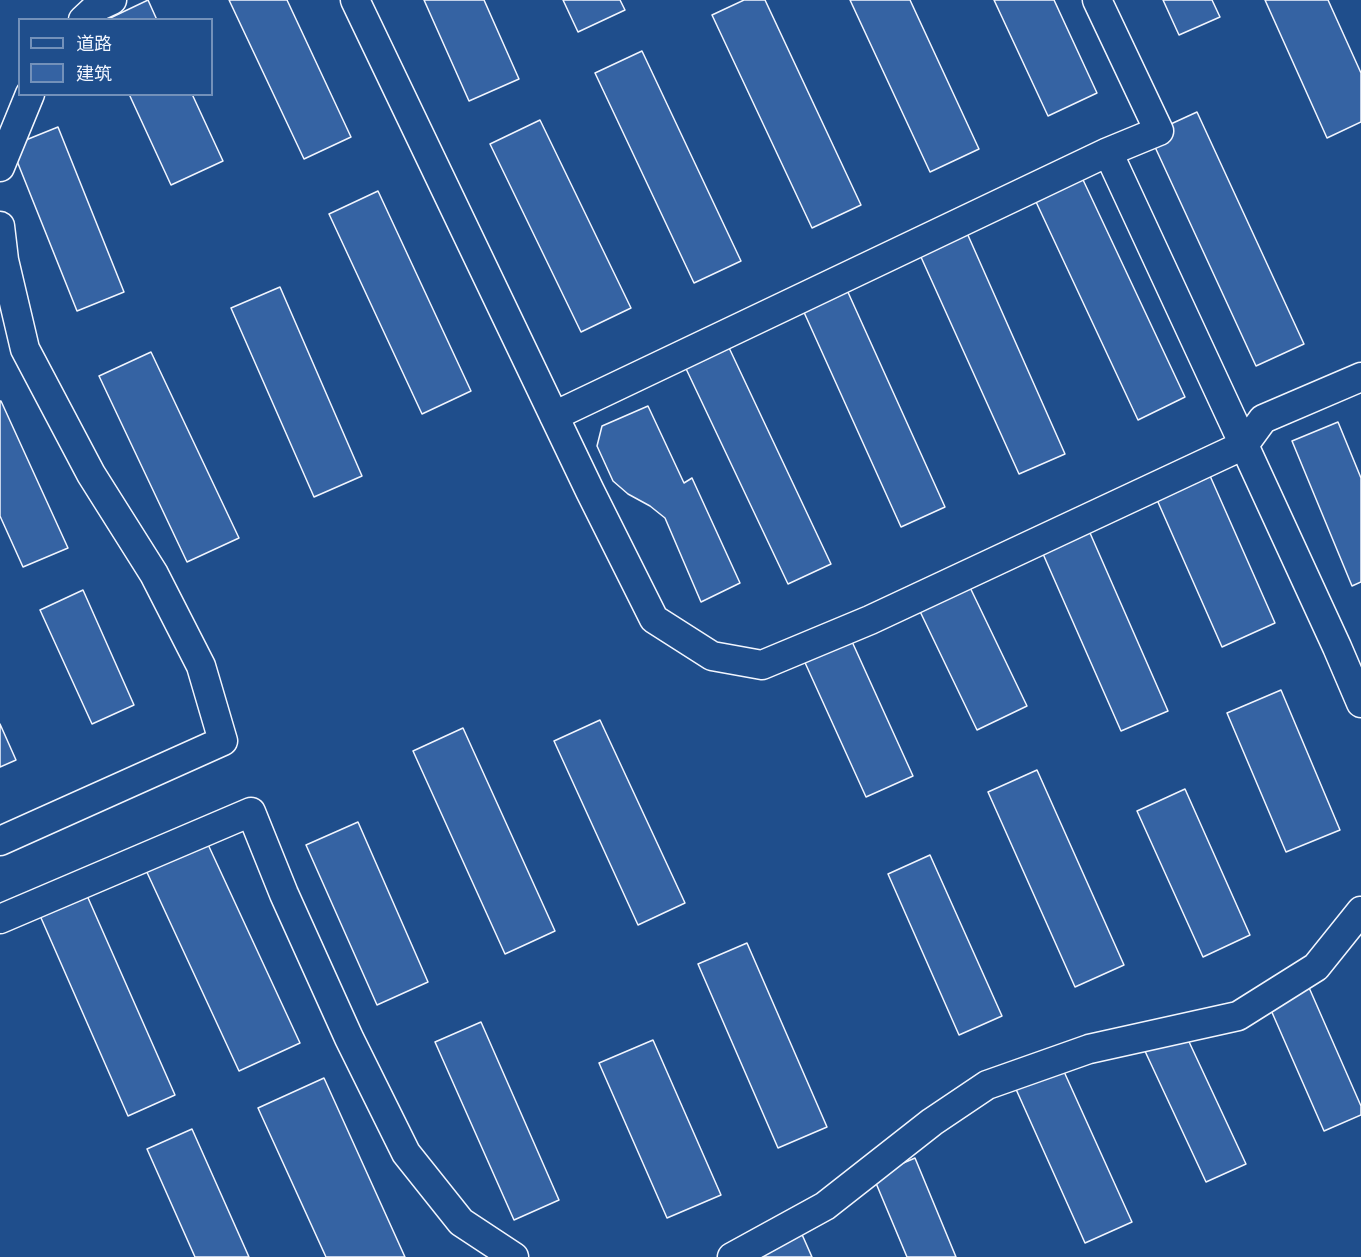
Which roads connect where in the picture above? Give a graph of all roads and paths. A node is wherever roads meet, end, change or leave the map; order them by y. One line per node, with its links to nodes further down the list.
1 (112, 0): 4 (lane)
2 (355, 0): 10 (lane)
3 (1097, 0): 6 (lane)
4 (85, 18)
5 (29, 96): 7 (lane)
6 (1108, 152): 10 (lane); 11 (lane)
7 (0, 167)
8 (0, 226): 13 (lane)
9 (1361, 377): 11 (lane)
10 (554, 416): 11 (lane)
11 (1244, 445): 12 (lane)
12 (1361, 703)
13 (0, 840)
14 (1361, 911): 17 (lane)
15 (0, 919): 16 (lane)
16 (514, 1257)
17 (732, 1257)

